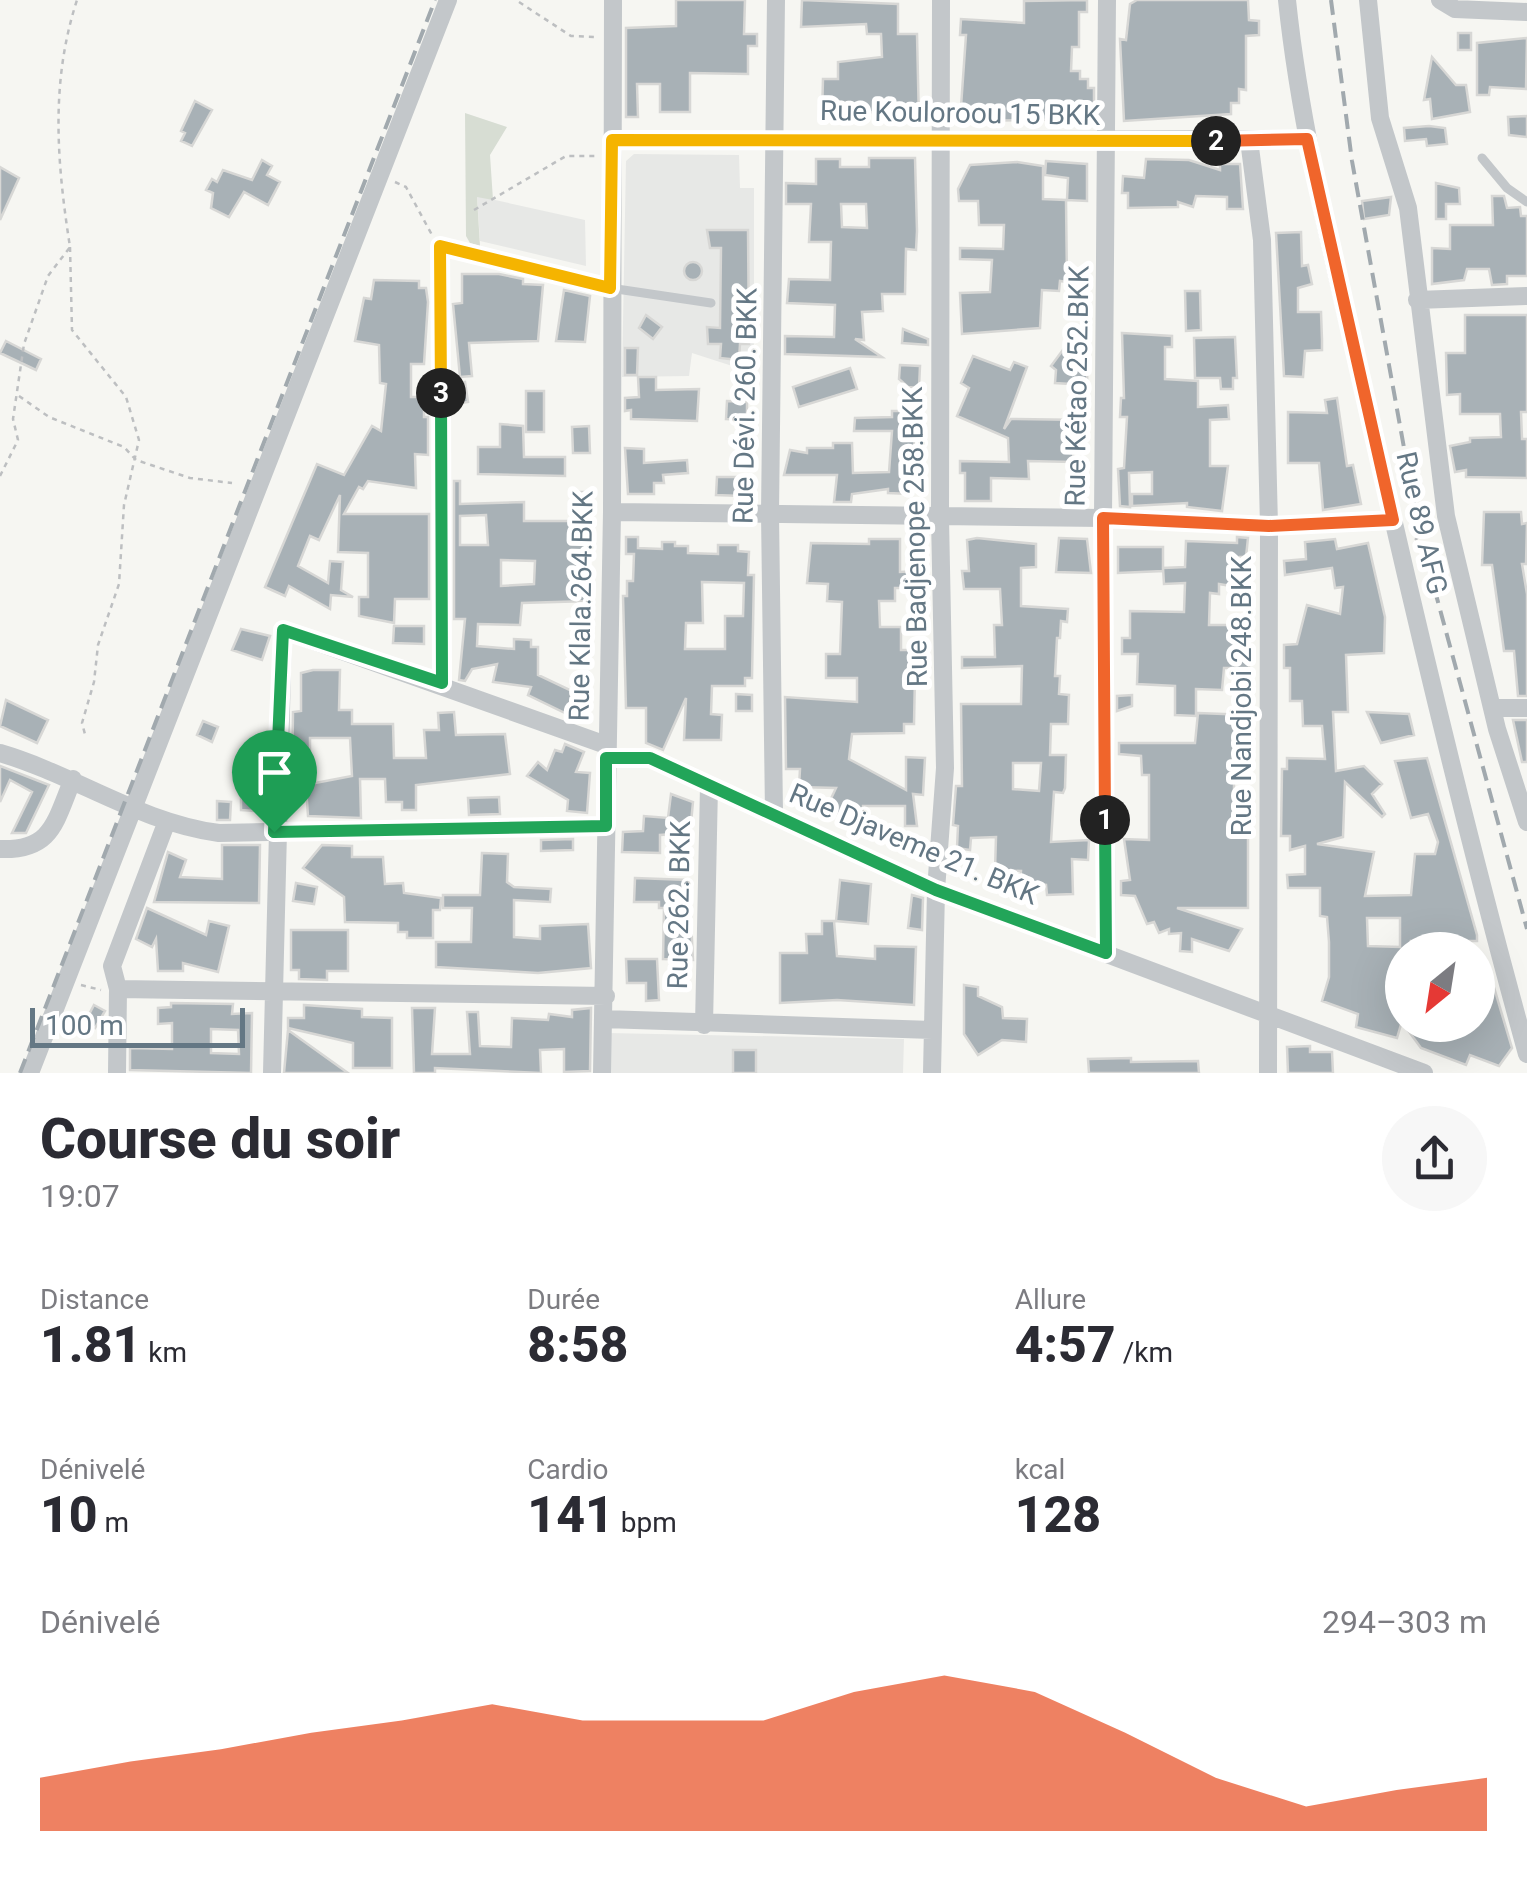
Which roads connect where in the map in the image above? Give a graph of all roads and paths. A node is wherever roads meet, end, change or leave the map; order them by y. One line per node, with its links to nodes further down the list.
1 (76, 0): 24 (path)
2 (448, 0): 49 (street)
3 (613, 0): 18 (street, Rue Klala.264.BKK)
4 (776, 0): 13 (street, Rue Dévi. 260. BKK)
5 (941, 0): 16 (street, Rue Badjenope 258.BKK)
6 (1108, 0): 17 (street, Rue Kétao 252.BKK)
7 (1286, 0): 14 (street, Rue 89 AFG)
8 (1368, 0): 27 (street)
9 (1440, 0): 11 (street)
10 (520, 2): 12 (path)
11 (1527, 12)
12 (606, 37)
13 (778, 138): 16 (street, Rue Kouloroou 15 BKK); 18 (street, Rue Kouloroou 15 BKK); 34 (street, Rue Dévi. 260. BKK)
14 (1307, 139): 15 (street, Rue Kouloroou 15 BKK); 38 (street, Rue 89 AFG)
15 (1249, 140): 17 (street, Rue Kouloroou 15 BKK); 39 (street, Rue Nandjobi 248.BKK)
16 (940, 141): 17 (street, Rue Kouloroou 15 BKK); 36 (street, Rue Badjenope 258.BKK)
17 (1108, 143): 37 (street, Rue Kétao 252.BKK)
18 (612, 148): 22 (path); 25 (street, Rue Klala.264.BKK)
19 (1482, 158): 21 (lane)
20 (406, 188): 23 (path)
21 (1527, 202)
22 (474, 210)
23 (440, 246): 25 (street); 41 (street)
24 (70, 247): 29 (path); 30 (path)
25 (610, 288): 28 (lane); 33 (street, Rue Klala.264.BKK)
26 (1527, 296): 27 (street)
27 (1417, 300): 35 (street)
28 (711, 303)
29 (18, 395): 30 (path); 31 (path)
30 (136, 460): 32 (path); 44 (path)
31 (0, 476)
32 (232, 483)
33 (612, 512): 34 (street); 45 (street, Rue Klala.264.BKK)
34 (770, 514): 36 (street); 50 (street, Rue Dévi. 260. BKK)
35 (1446, 516): 40 (path); 42 (street)
36 (940, 518): 37 (street); 56 (street, Rue Badjenope 258.BKK)
37 (1103, 518): 39 (street); 57 (street, Rue Kétao 252.BKK)
38 (1393, 520): 39 (street); 40 (street, Rue 89 AFG)
39 (1269, 526): 62 (street, Rue Nandjobi 248.BKK)
40 (1402, 554): 66 (street, Rue 89 AFG)
41 (442, 683): 45 (street, Rue Djaveme 21. BKK); 54 (street, Rue Djaveme 21. BKK)
42 (1492, 708): 43 (street); 52 (street)
43 (1527, 708)
44 (86, 738)
45 (606, 751): 48 (street, Rue Djaveme 21. BKK); 53 (street, Rue Klala.264.BKK)
46 (0, 753): 47 (street)
47 (73, 779): 49 (street); 55 (street)
48 (709, 786): 50 (street, Rue Djaveme 21. BKK); 64 (street, Rue 262. BKK)
49 (134, 808): 51 (street); 67 (street)
50 (774, 813): 56 (street, Rue Djaveme 21. BKK)
51 (168, 822): 54 (street); 59 (street)
52 (1527, 822)
53 (606, 826): 54 (street); 61 (street, Rue Klala.264.BKK)
54 (274, 832): 60 (street)
55 (0, 849)
56 (936, 890): 57 (street, Rue Djaveme 21. BKK); 65 (street, Rue Badjenope 258.BKK)
57 (1106, 953): 62 (street, Rue Djaveme 21. BKK)
58 (85, 984): 59 (path)
59 (109, 990): 60 (street); 68 (street)
60 (272, 990): 61 (street); 69 (street)
61 (606, 996): 63 (street, Rue Klala.264.BKK)
62 (1268, 1012): 72 (street, Rue Nandjobi 248.BKK); 73 (street, Rue Djaveme 21. BKK)
63 (604, 1019): 64 (street, Rue 262. BKK); 70 (street, Rue Klala.264.BKK)
64 (704, 1025): 65 (street, Rue 262. BKK)
65 (932, 1030): 71 (street, Rue Badjenope 258.BKK)
66 (1527, 1054)
67 (30, 1073)
68 (117, 1073)
69 (272, 1073)
70 (602, 1073)
71 (932, 1073)
72 (1268, 1073)
73 (1424, 1073)

